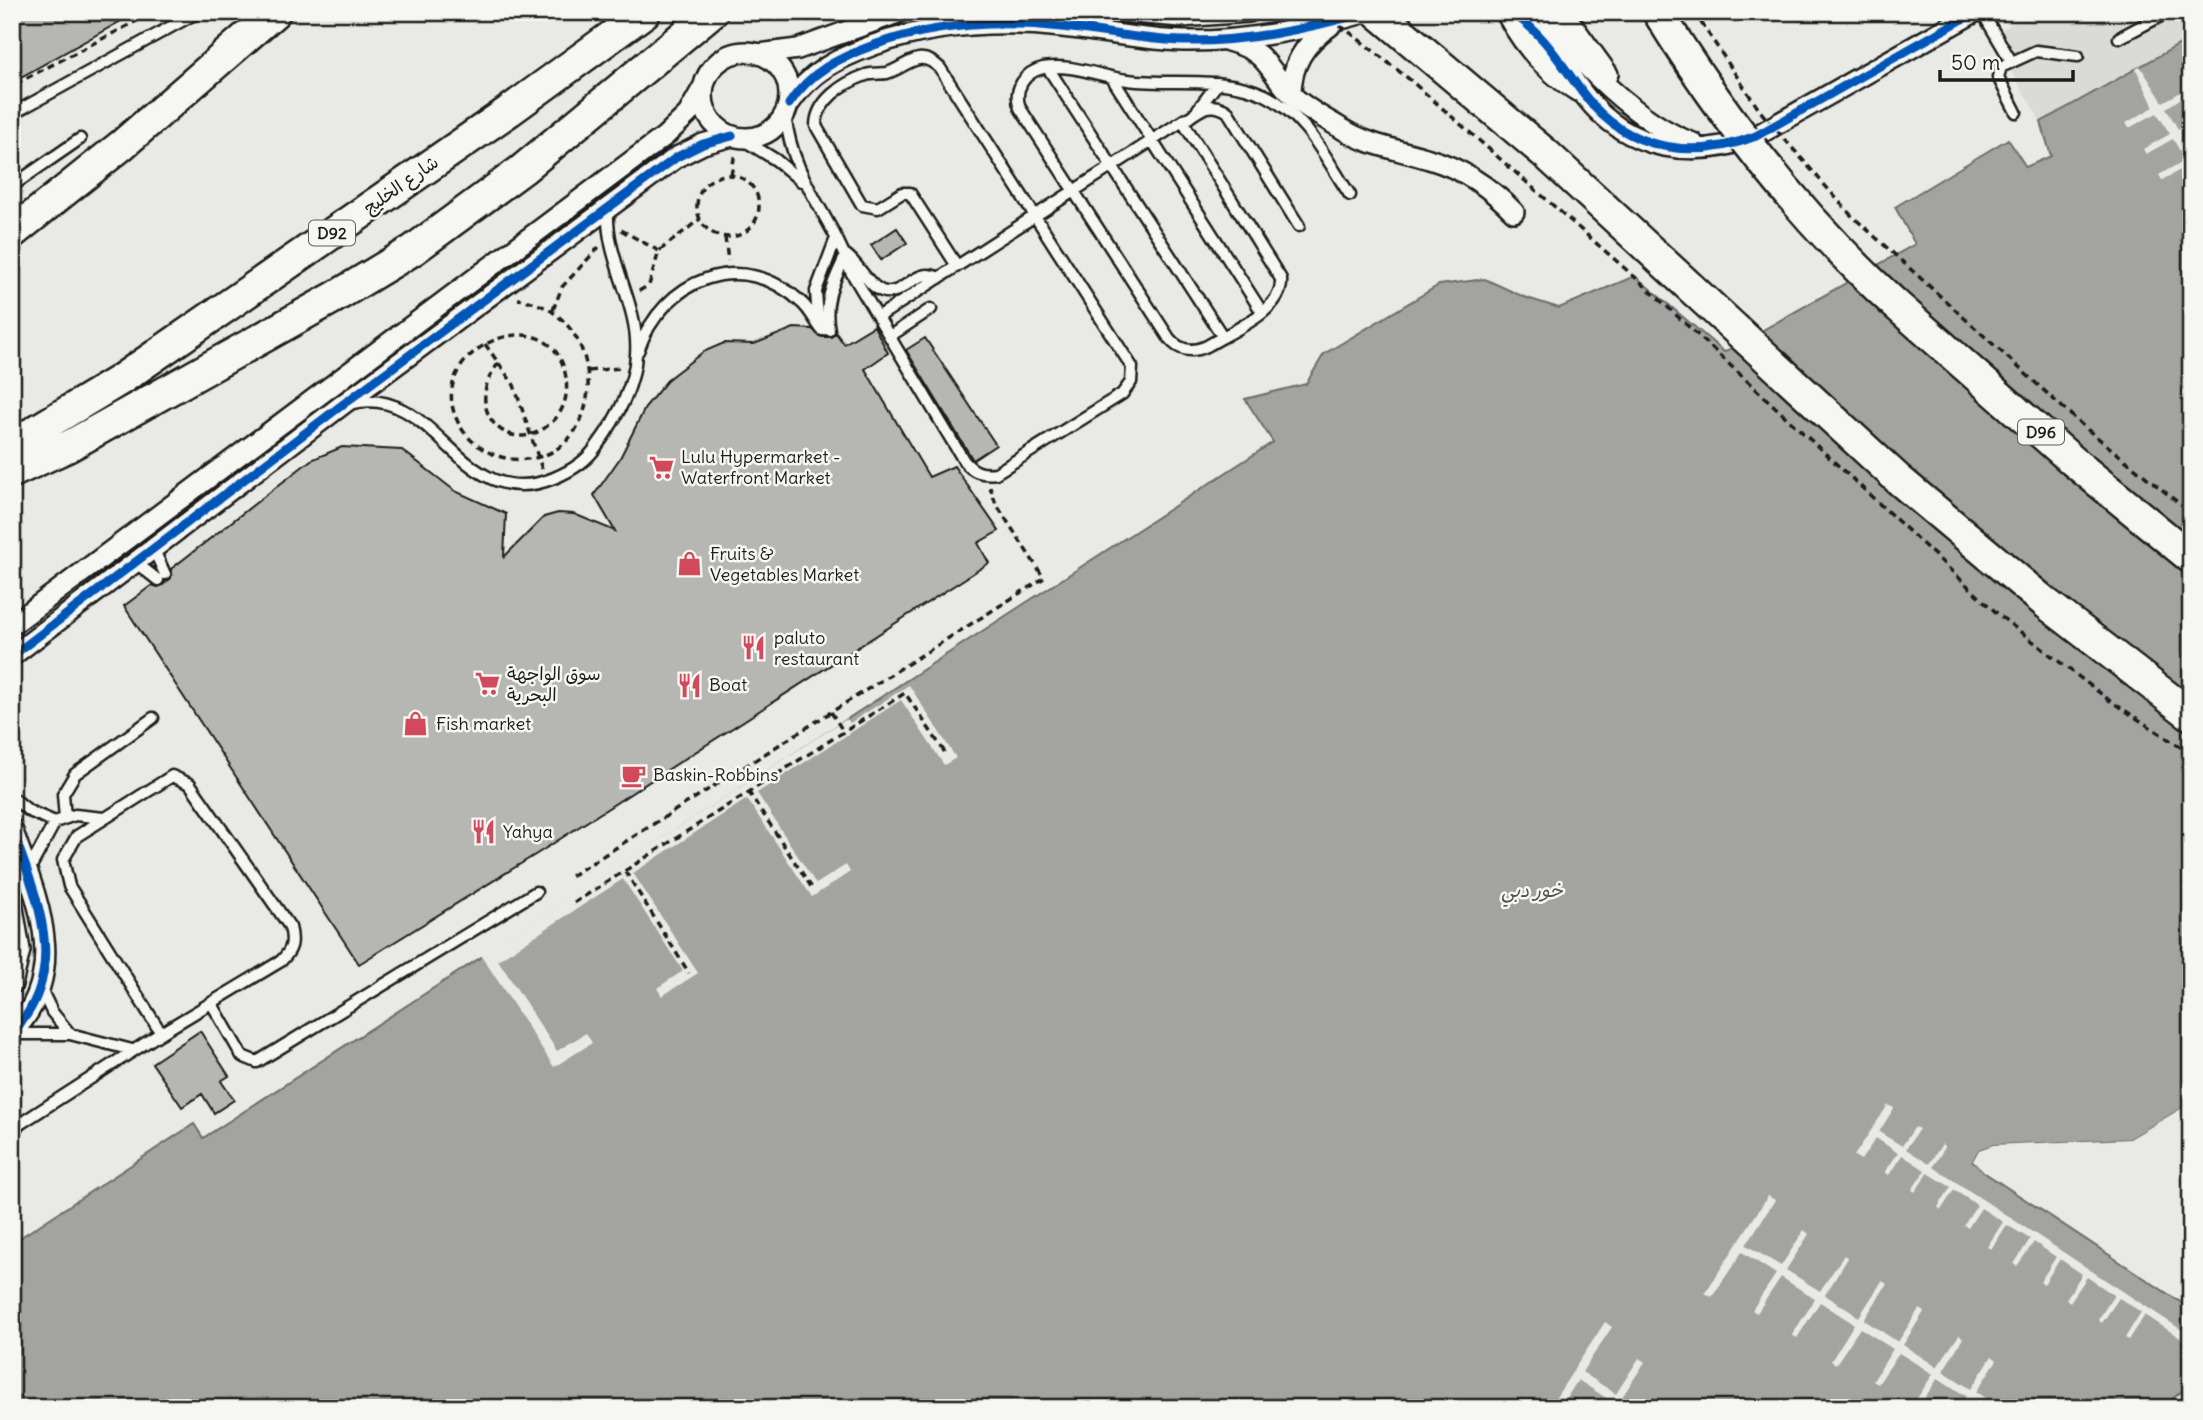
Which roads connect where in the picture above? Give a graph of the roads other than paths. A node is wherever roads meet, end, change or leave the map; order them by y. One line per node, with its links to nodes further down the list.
1 (198, 12): 30 (lane)
2 (275, 12): 41 (main road)
3 (645, 12): 52 (main road, شارع الخليج / D92)
4 (712, 12): 63 (main road)
5 (900, 12): 19 (street)
6 (1122, 12): 7 (street)
7 (1249, 12)
8 (1508, 12): 35 (street)
9 (1545, 12): 27 (street)
10 (1563, 12): 27 (street)
11 (1658, 12): 65 (main road, D96, bridge)
12 (1975, 12): 35 (street)
13 (1982, 12): 21 (lane)
14 (2168, 12): 17 (lane)
15 (1360, 14): 16 (main road); 18 (street); 26 (street)
16 (1388, 22): 69 (main road)
17 (2119, 38)
18 (1225, 40): 26 (street); 28 (street)
19 (759, 54): 25 (street); 28 (street)
20 (2078, 56): 21 (lane)
21 (2011, 61): 29 (lane)
22 (1048, 68): 23 (lane); 36 (lane); 39 (lane)
23 (1112, 78): 24 (lane); 34 (lane)
24 (1218, 83): 31 (lane); 40 (lane)
25 (703, 87): 32 (street); 67 (street)
26 (1291, 94): 42 (street)
27 (1617, 94): 35 (street)
28 (787, 109): 32 (street); 38 (lane)
29 (2016, 112)
30 (12, 114)
31 (1182, 122): 34 (lane); 45 (lane); 54 (lane)
32 (737, 138): 38 (lane); 43 (street)
33 (80, 139): 37 (lane)
34 (1151, 142): 36 (lane); 54 (lane)
35 (1717, 149)
36 (1114, 166): 39 (lane); 58 (lane)
37 (12, 186)
38 (807, 187): 47 (lane)
39 (1075, 190): 44 (lane); 58 (lane)
40 (1350, 195)
41 (47, 207): 46 (main road); 48 (main road)
42 (1514, 212)
43 (608, 215): 59 (lane); 60 (street)
44 (1035, 216): 50 (lane); 50 (lane); 57 (lane)
45 (1299, 226)
46 (12, 233)
47 (836, 237): 49 (lane); 56 (lane)
48 (12, 253)
49 (846, 255): 51 (lane); 55 (lane); 56 (lane)
50 (957, 266): 51 (lane)
51 (939, 278): 55 (lane)
52 (240, 298): 61 (main road); 62 (main road, شارع الخليج / D92)
53 (931, 309): 57 (lane)
54 (1262, 312): 58 (lane)
55 (878, 317): 57 (lane)
56 (825, 330): 59 (lane)
57 (890, 336)
58 (1223, 337)
59 (637, 354): 60 (lane)
60 (342, 405): 64 (street)
61 (12, 422)
62 (12, 445)
63 (12, 472)
64 (153, 548): 66 (street); 66 (lane)
65 (2191, 558)
66 (135, 562): 68 (street)
67 (12, 625)
68 (12, 656)
69 (2191, 715)
70 (153, 718): 73 (lane)
71 (12, 797): 73 (lane)
72 (104, 818): 73 (lane); 80 (lane); 82 (lane)
73 (60, 820): 75 (lane)
74 (12, 829): 75 (street)
75 (28, 873): 79 (street)
76 (536, 892): 80 (lane)
77 (12, 902): 78 (street)
78 (12, 985)
79 (40, 985): 81 (street); 83 (lane)
80 (212, 1004): 82 (lane)
81 (12, 1033): 83 (lane)
82 (161, 1033): 84 (lane)
83 (70, 1034): 84 (lane)
84 (132, 1050): 85 (lane)
85 (12, 1129)

